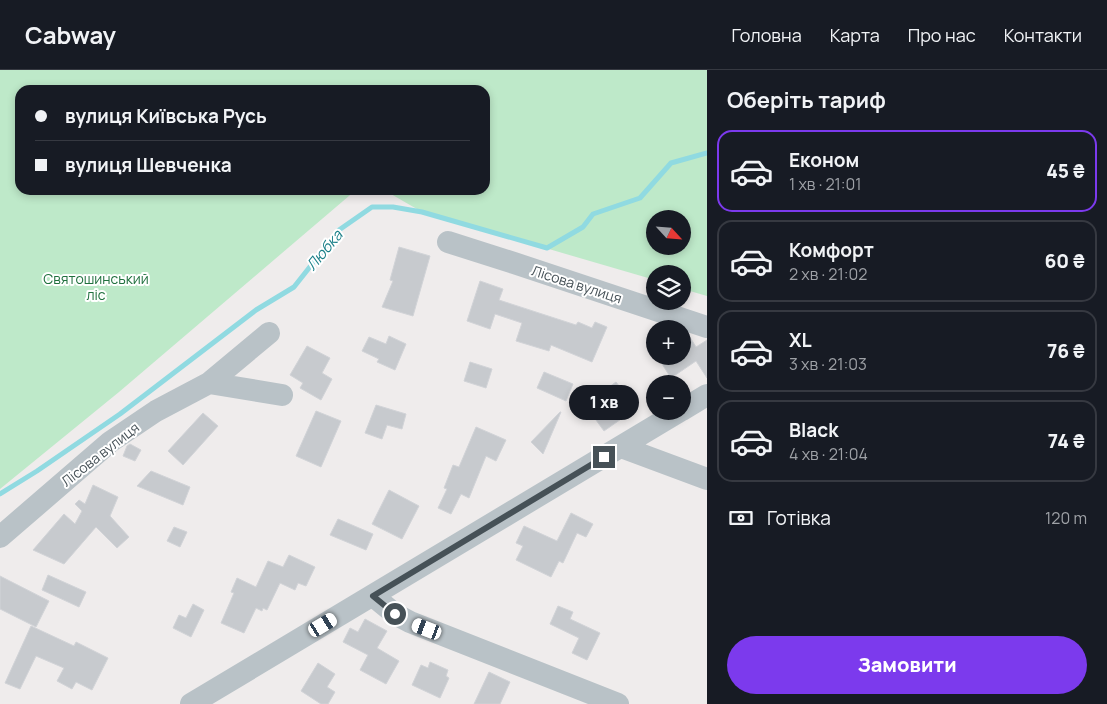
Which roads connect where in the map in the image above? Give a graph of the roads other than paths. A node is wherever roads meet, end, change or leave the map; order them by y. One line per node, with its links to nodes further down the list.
1 (448, 242): 2 (street, Лісова вулиця)
2 (707, 327)
3 (270, 333): 4 (street, Лісова вулиця)
4 (209, 382): 5 (street); 11 (street, Лісова вулиця)
5 (282, 395)
6 (707, 395): 7 (street)
7 (691, 404)
8 (665, 420): 9 (street)
9 (621, 447): 10 (street); 12 (street)
10 (707, 479)
11 (0, 537)
12 (373, 596): 13 (street); 14 (street)
13 (191, 704)
14 (618, 704)

